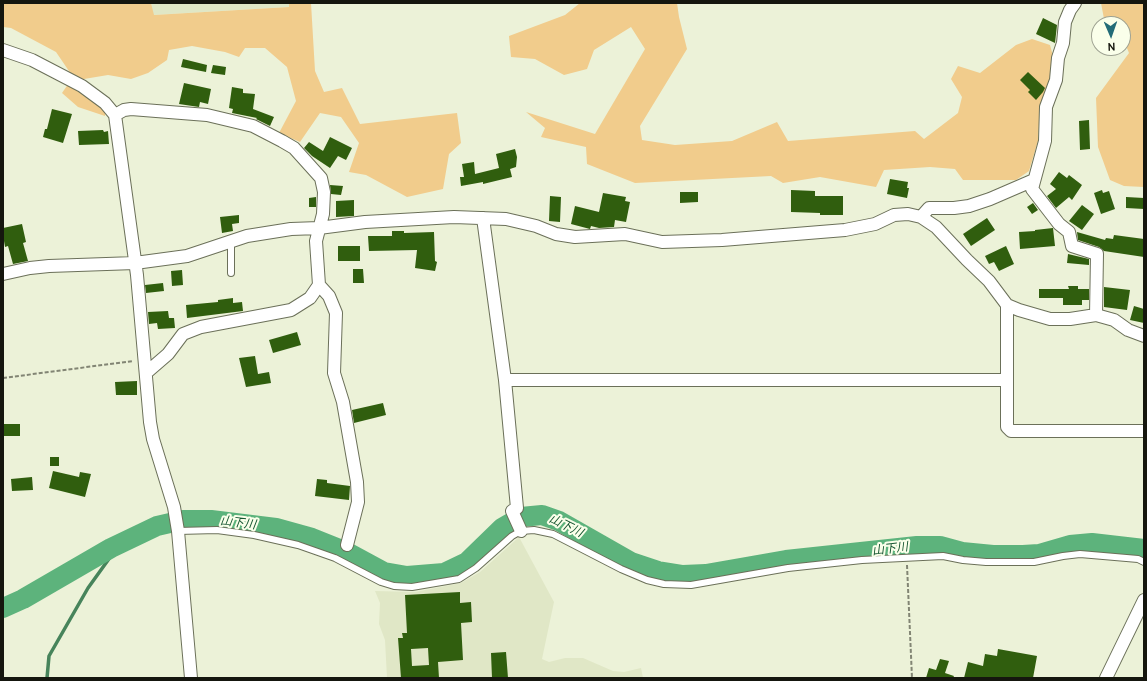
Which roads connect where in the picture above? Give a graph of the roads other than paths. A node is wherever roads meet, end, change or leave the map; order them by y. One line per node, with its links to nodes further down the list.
1 (1075, 3): 4 (street)
2 (3, 50): 3 (street)
3 (115, 115): 7 (street); 9 (street)
4 (1034, 180): 6 (street); 14 (street)
5 (483, 218): 6 (street); 7 (street); 17 (street)
6 (921, 218): 13 (street)
7 (318, 228): 8 (street); 12 (street)
8 (231, 241): 9 (street); 10 (lane)
9 (134, 263): 11 (street); 16 (street)
10 (231, 273)
11 (3, 274)
12 (319, 285): 16 (street); 22 (street)
13 (1007, 305): 14 (street); 18 (street)
14 (1096, 315): 15 (street)
15 (1144, 336)
16 (146, 373): 21 (street)
17 (505, 380): 18 (street); 20 (street)
18 (1007, 380): 19 (street)
19 (1144, 431)
20 (521, 529): 21 (lane); 23 (lane)
21 (178, 531): 25 (street)
22 (347, 545)
23 (1144, 562)
24 (1144, 600): 26 (street)
25 (191, 678)
26 (1106, 678)

